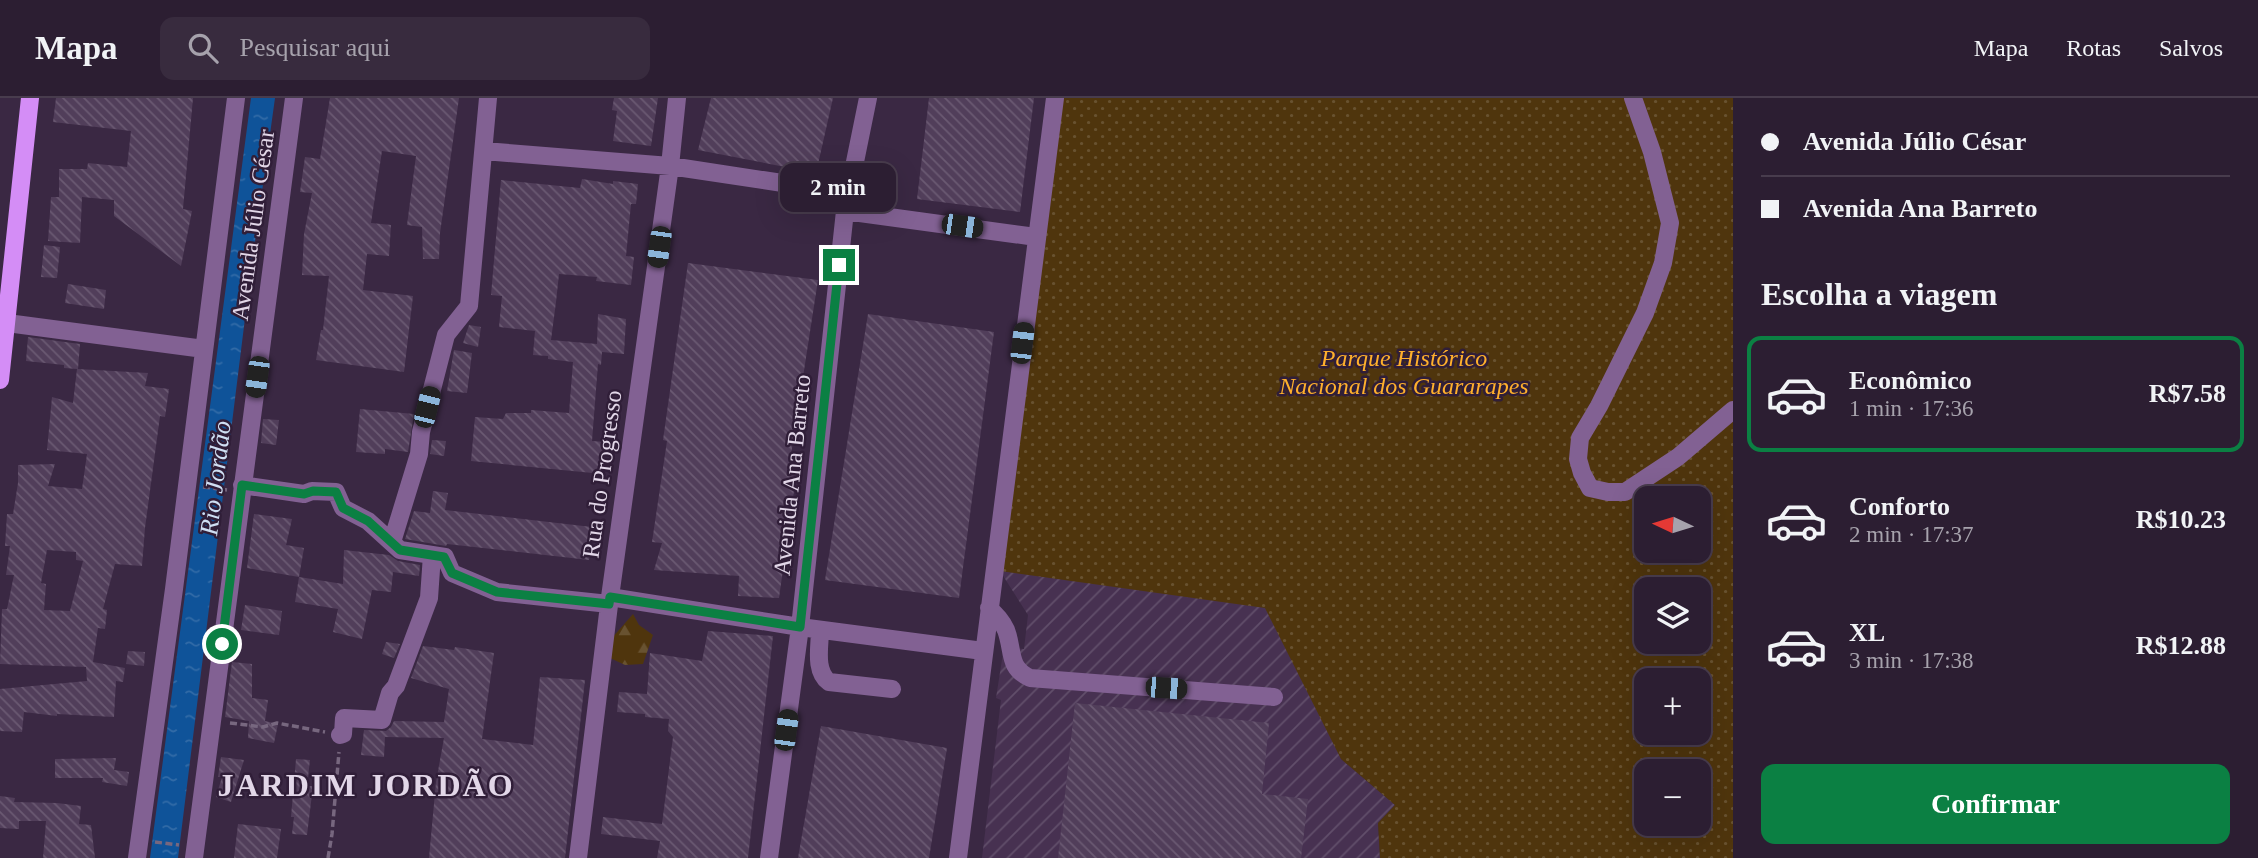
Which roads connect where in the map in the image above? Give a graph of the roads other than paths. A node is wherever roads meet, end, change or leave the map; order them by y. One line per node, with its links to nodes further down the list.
1 (30, 98): 13 (main road)
2 (236, 98): 14 (street, Avenida Júlio César)
3 (294, 98): 17 (street, Avenida Júlio César)
4 (488, 98): 9 (street)
5 (677, 98): 10 (street, Rua do Progresso)
6 (868, 98): 11 (street, Avenida Ana Barreto)
7 (1055, 98): 12 (street)
8 (1633, 98): 16 (street)
9 (484, 151): 10 (street); 18 (street)
10 (670, 166): 11 (street); 20 (street, Rua do Progresso)
11 (846, 202): 12 (street); 22 (street, Avenida Ana Barreto)
12 (1036, 237): 21 (street)
13 (6, 323): 14 (street); 15 (main road)
14 (204, 349): 29 (street, Avenida Júlio César)
15 (0, 380)
16 (1733, 410)
17 (236, 488): 18 (street); 28 (street, Avenida Júlio César)
18 (392, 542): 19 (street)
19 (432, 555): 20 (street); 27 (street)
20 (610, 600): 22 (street); 30 (street, Rua do Progresso)
21 (989, 608): 24 (street); 26 (street)
22 (800, 627): 23 (street); 31 (street, Avenida Ana Barreto)
23 (820, 630): 24 (street); 25 (street)
24 (983, 651): 32 (street)
25 (892, 690)
26 (1274, 697)
27 (340, 735)
28 (189, 852)
29 (137, 858)
30 (578, 858)
31 (769, 858)
32 (958, 858)

